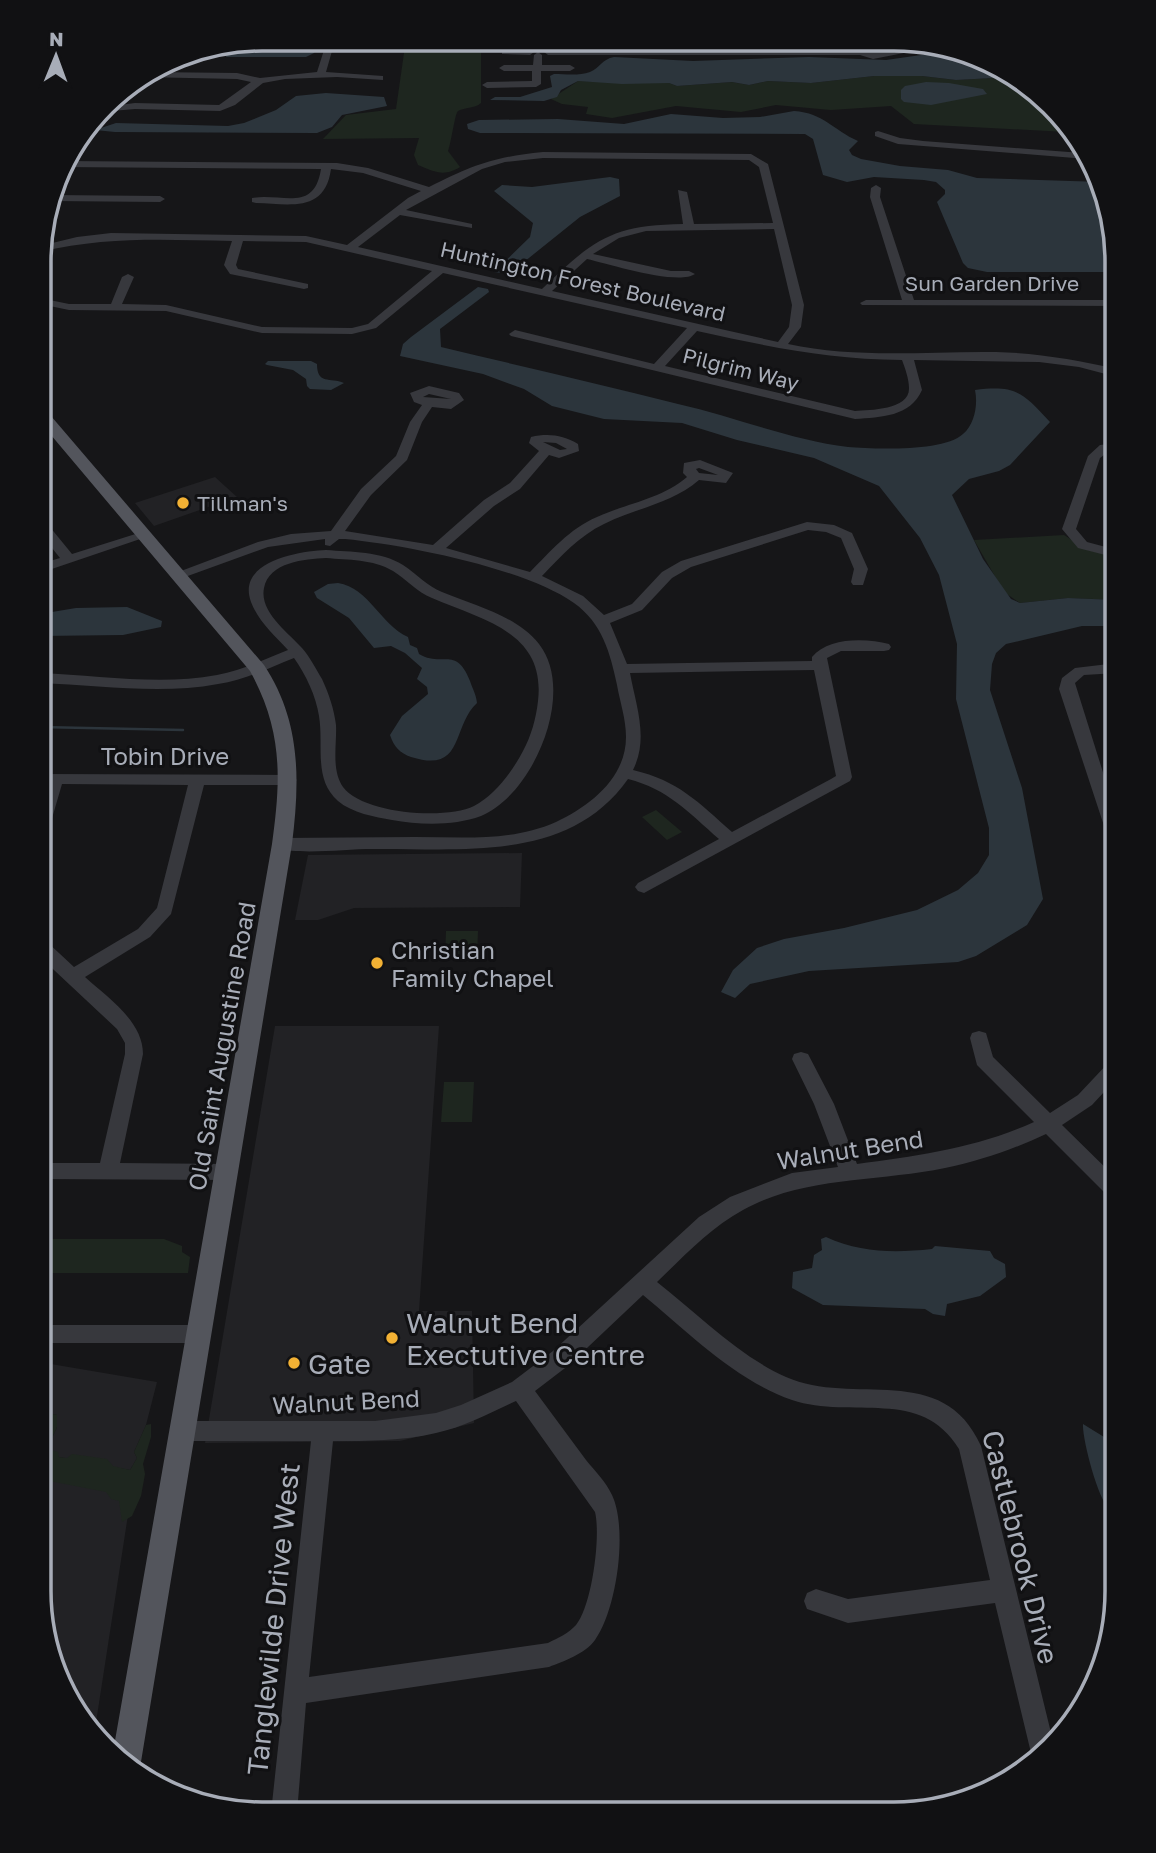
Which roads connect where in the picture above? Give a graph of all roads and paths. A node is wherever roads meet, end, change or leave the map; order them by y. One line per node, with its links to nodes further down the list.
1 (328, 51): 11 (street)
2 (648, 51): 6 (street)
3 (869, 51): 5 (street)
4 (505, 52): 6 (street)
5 (905, 52)
6 (539, 53): 8 (street)
7 (504, 68): 8 (street)
8 (538, 68): 9 (street); 14 (street)
9 (570, 68)
10 (163, 75): 13 (street)
11 (320, 76): 12 (street); 13 (street)
12 (380, 78)
13 (260, 81): 15 (street)
14 (487, 85)
15 (118, 108)
16 (878, 134): 17 (street)
17 (1077, 155)
18 (74, 164): 19 (street)
19 (326, 166): 21 (street); 25 (street)
20 (876, 188): 41 (street)
21 (430, 191): 26 (street); 28 (street)
22 (682, 192): 29 (street)
23 (61, 198): 24 (street)
24 (160, 199)
25 (256, 200)
26 (398, 211): 27 (street); 32 (street)
27 (468, 226)
28 (778, 226): 29 (street); 46 (street)
29 (688, 227): 33 (street)
30 (239, 237): 31 (street, Huntington Forest Boulevard); 32 (street, Huntington Forest Boulevard); 37 (street)
31 (52, 244)
32 (350, 248): 34 (street, Huntington Forest Boulevard)
33 (585, 255): 35 (street); 38 (street)
34 (442, 269): 38 (street, Huntington Forest Boulevard); 43 (street)
35 (690, 274)
36 (128, 276): 43 (street)
37 (304, 286)
38 (545, 292): 44 (street, Huntington Forest Boulevard)
39 (51, 303): 43 (street)
40 (866, 303): 41 (street, Sun Garden Drive)
41 (909, 303): 42 (street, Sun Garden Drive)
42 (1105, 303)
43 (115, 307)
44 (695, 326): 46 (street, Huntington Forest Boulevard); 48 (street)
45 (515, 334): 48 (street, Pilgrim Way)
46 (781, 346): 47 (street, Huntington Forest Boulevard)
47 (908, 358): 48 (street, Pilgrim Way); 49 (street, Huntington Forest Boulevard)
48 (656, 369)
49 (1105, 370)
50 (429, 403): 56 (street)
51 (51, 431): 55 (main road, Old Saint Augustine Road)
52 (1105, 448): 59 (street)
53 (547, 450): 58 (street)
54 (696, 476): 64 (street)
55 (145, 535): 61 (street); 63 (main road, Old Saint Augustine Road)
56 (334, 537): 58 (street); 60 (street); 63 (street)
57 (51, 538): 61 (street)
58 (437, 549): 64 (street)
59 (1105, 551)
60 (326, 554): 68 (street); 79 (street)
61 (69, 561): 62 (street)
62 (51, 566)
63 (180, 574): 70 (main road, Old Saint Augustine Road)
64 (533, 577): 66 (street)
65 (858, 582): 66 (street)
66 (603, 621): 71 (street)
67 (884, 647): 69 (street)
68 (301, 657): 70 (street); 79 (street)
69 (819, 665): 71 (street); 80 (street)
70 (258, 669): 73 (street); 77 (main road, Old Saint Augustine Road)
71 (622, 669): 74 (street)
72 (1105, 669): 78 (street)
73 (51, 678)
74 (624, 773): 80 (street); 82 (street)
75 (51, 779): 76 (street, Tobin Drive)
76 (197, 780): 77 (street, Tobin Drive); 85 (street)
77 (289, 780): 81 (main road, Old Saint Augustine Road)
78 (1105, 805)
79 (439, 817): 82 (street)
80 (731, 839): 83 (street)
81 (282, 844): 82 (street); 92 (main road, Old Saint Augustine Road)
82 (435, 844)
83 (644, 887)
84 (51, 956): 85 (street)
85 (73, 976): 91 (street)
86 (979, 1038): 89 (street)
87 (801, 1059): 93 (street)
88 (1105, 1079): 89 (street, Walnut Bend)
89 (1048, 1124): 93 (street, Walnut Bend); 94 (street)
90 (51, 1171): 91 (street)
91 (108, 1172): 92 (street)
92 (227, 1172): 97 (main road, Old Saint Augustine Road)
93 (850, 1172): 95 (street, Walnut Bend)
94 (1105, 1180)
95 (641, 1281): 98 (street, Walnut Bend); 101 (street, Castlebrook Drive)
96 (51, 1334): 97 (street)
97 (198, 1334): 99 (main road, Old Saint Augustine Road)
98 (520, 1389): 100 (street, Walnut Bend); 103 (street)
99 (181, 1431): 100 (street, Walnut Bend); 105 (main road, Old Saint Augustine Road)
100 (323, 1431): 103 (street, Tanglewilde Drive West)
101 (1003, 1590): 102 (street); 104 (street, Castlebrook Drive)
102 (816, 1601)
103 (295, 1692): 106 (street, Tanglewilde Drive West)
104 (1040, 1743)
105 (128, 1755)
106 (284, 1802)

